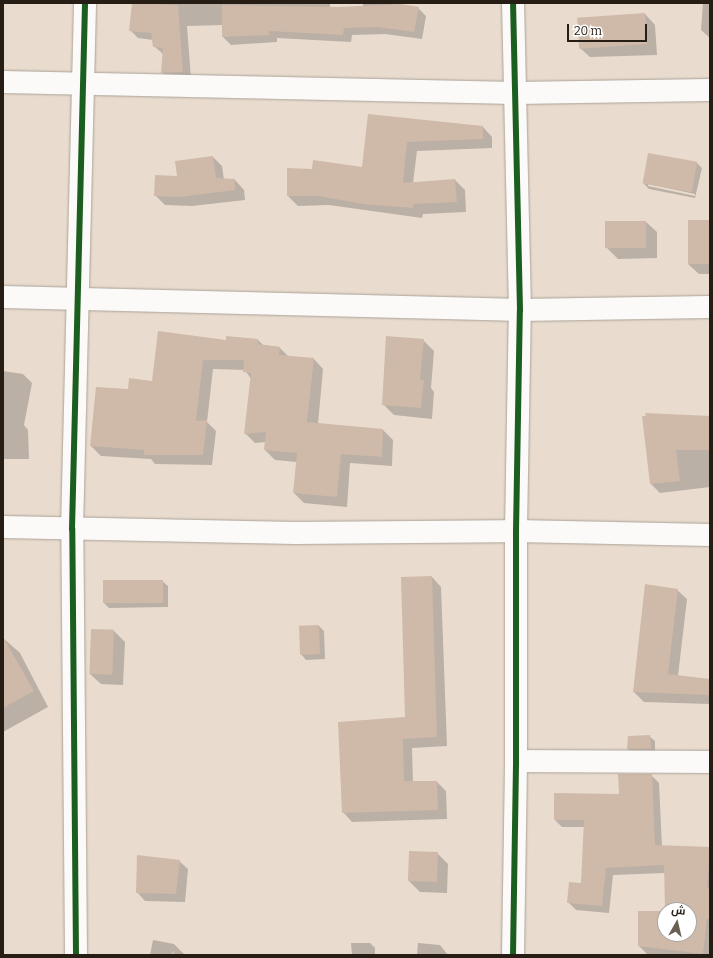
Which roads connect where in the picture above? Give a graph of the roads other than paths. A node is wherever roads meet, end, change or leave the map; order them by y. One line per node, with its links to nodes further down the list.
1 (85, 3): 4 (street)
2 (513, 3): 6 (street)
3 (3, 82): 4 (street)
4 (82, 82): 6 (street); 8 (street)
5 (710, 90): 6 (street)
6 (516, 94): 10 (street)
7 (3, 297): 8 (street)
8 (79, 298): 10 (street); 12 (street)
9 (710, 307): 10 (street)
10 (520, 310): 13 (street)
11 (3, 527): 12 (street)
12 (72, 529): 13 (street); 17 (street)
13 (516, 531): 14 (street); 15 (street)
14 (710, 535)
15 (516, 761): 16 (street); 18 (street)
16 (710, 762)
17 (76, 955)
18 (513, 955)

